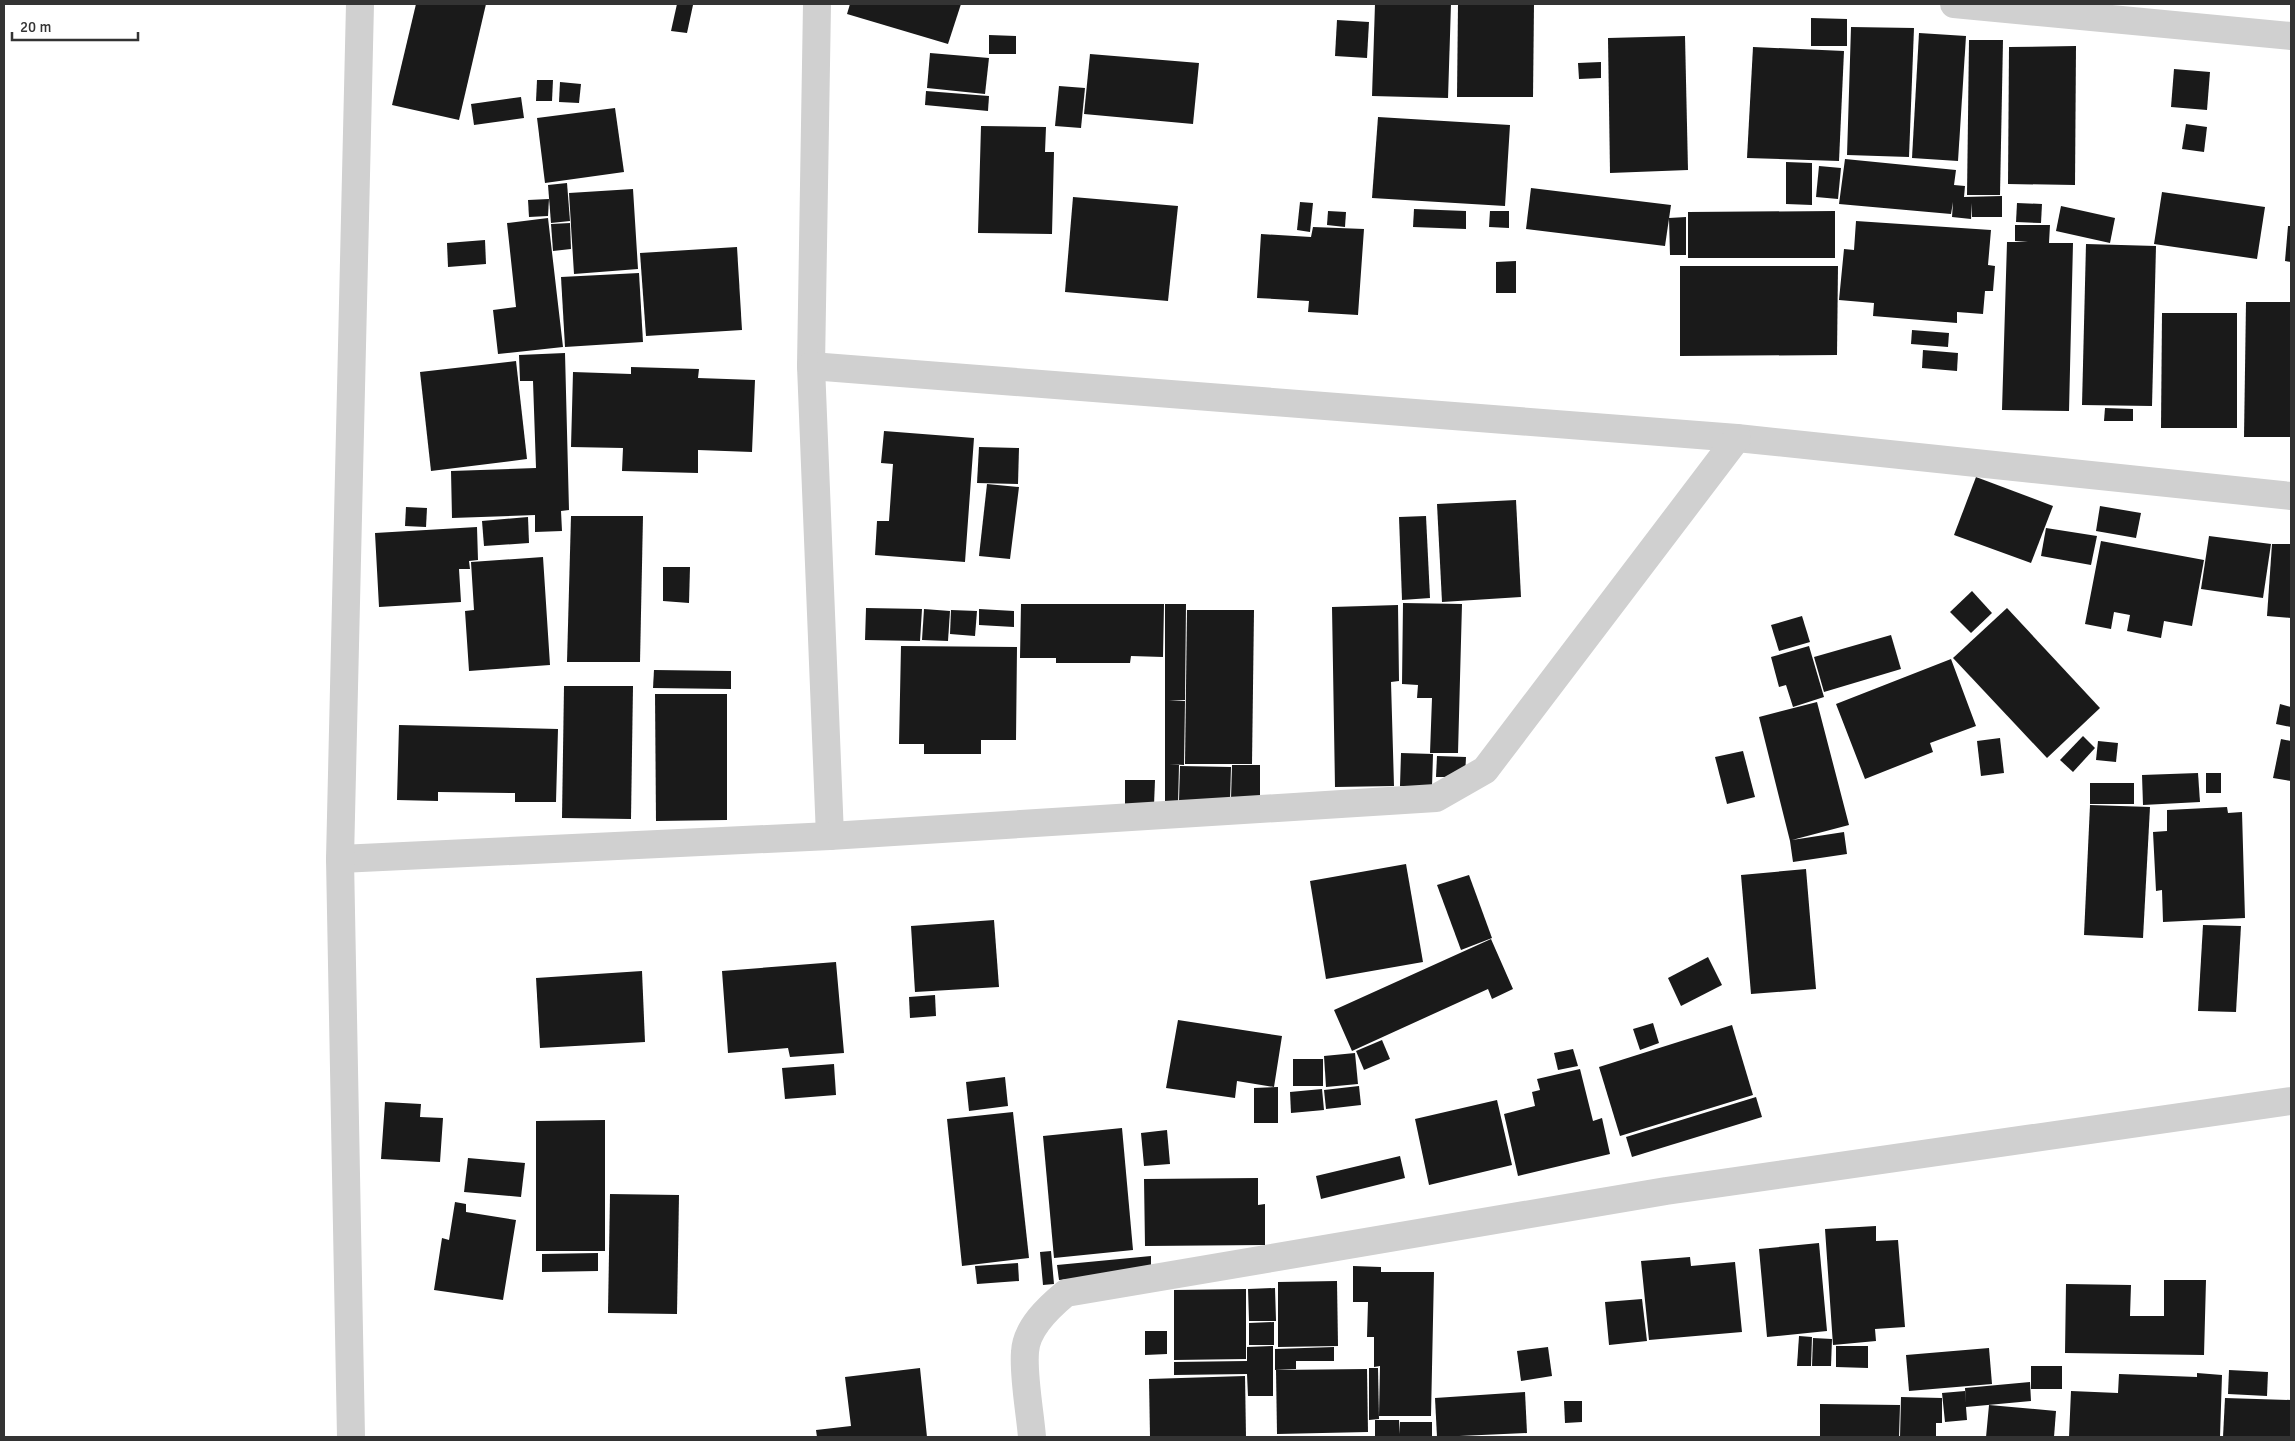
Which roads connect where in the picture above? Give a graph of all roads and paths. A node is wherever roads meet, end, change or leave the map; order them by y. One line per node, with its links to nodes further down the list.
1 (360, 4): 10 (street)
2 (817, 4): 6 (street)
3 (1954, 4): 4 (street)
4 (2124, 12): 5 (street)
5 (2291, 36)
6 (811, 366): 7 (street); 9 (street)
7 (1737, 438): 8 (street); 9 (street)
8 (2291, 496)
9 (830, 836): 10 (street)
10 (340, 859): 12 (street)
11 (2291, 1101): 13 (street)
12 (350, 1437)
13 (1032, 1437)

